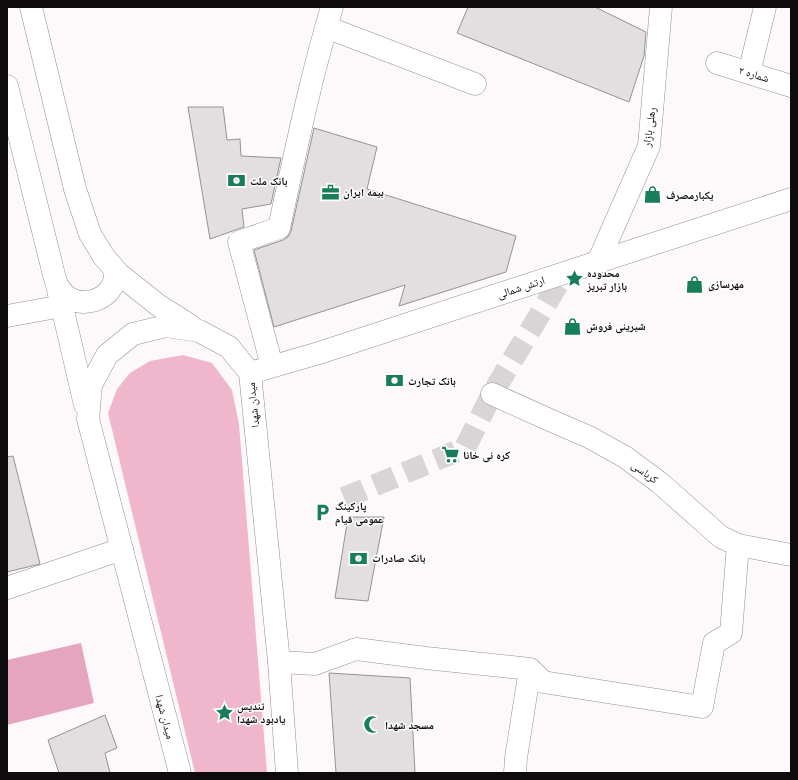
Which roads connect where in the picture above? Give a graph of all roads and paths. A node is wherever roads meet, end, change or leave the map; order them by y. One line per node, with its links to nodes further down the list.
1 (31, 7): 12 (main road)
2 (661, 7): 11 (main road, رهلی بازار)
3 (765, 7): 6 (main road)
4 (329, 17): 7 (main road); 17 (main road)
5 (717, 63): 6 (main road, شماره ۲)
6 (749, 73): 9 (main road, شماره ۲)
7 (475, 84)
8 (7, 86): 13 (main road)
9 (791, 86)
10 (791, 199): 11 (main road, ارتش شمالی)
11 (598, 262): 17 (main road, ارتش شمالی)
12 (116, 271): 13 (main road); 16 (main road)
13 (57, 285): 14 (main road)
14 (62, 306): 15 (main road); 20 (main road)
15 (7, 316)
16 (199, 331): 18 (main road, میدان شهدا); 20 (main road, میدان شهدا)
17 (272, 366): 18 (main road, ارتش شمالی)
18 (250, 373): 25 (main road, میدان شهدا)
19 (492, 394): 21 (main road, کرباسی)
20 (88, 419): 22 (main road, میدان شهدا)
21 (738, 544): 23 (main road, کرباسی); 26 (main road)
22 (122, 549): 24 (main road); 27 (main road, میدان شهدا)
23 (791, 555)
24 (7, 588)
25 (279, 662): 26 (main road); 28 (main road, میدان شهدا)
26 (530, 669): 29 (main road)
27 (180, 773)
28 (287, 773)
29 (515, 773)

